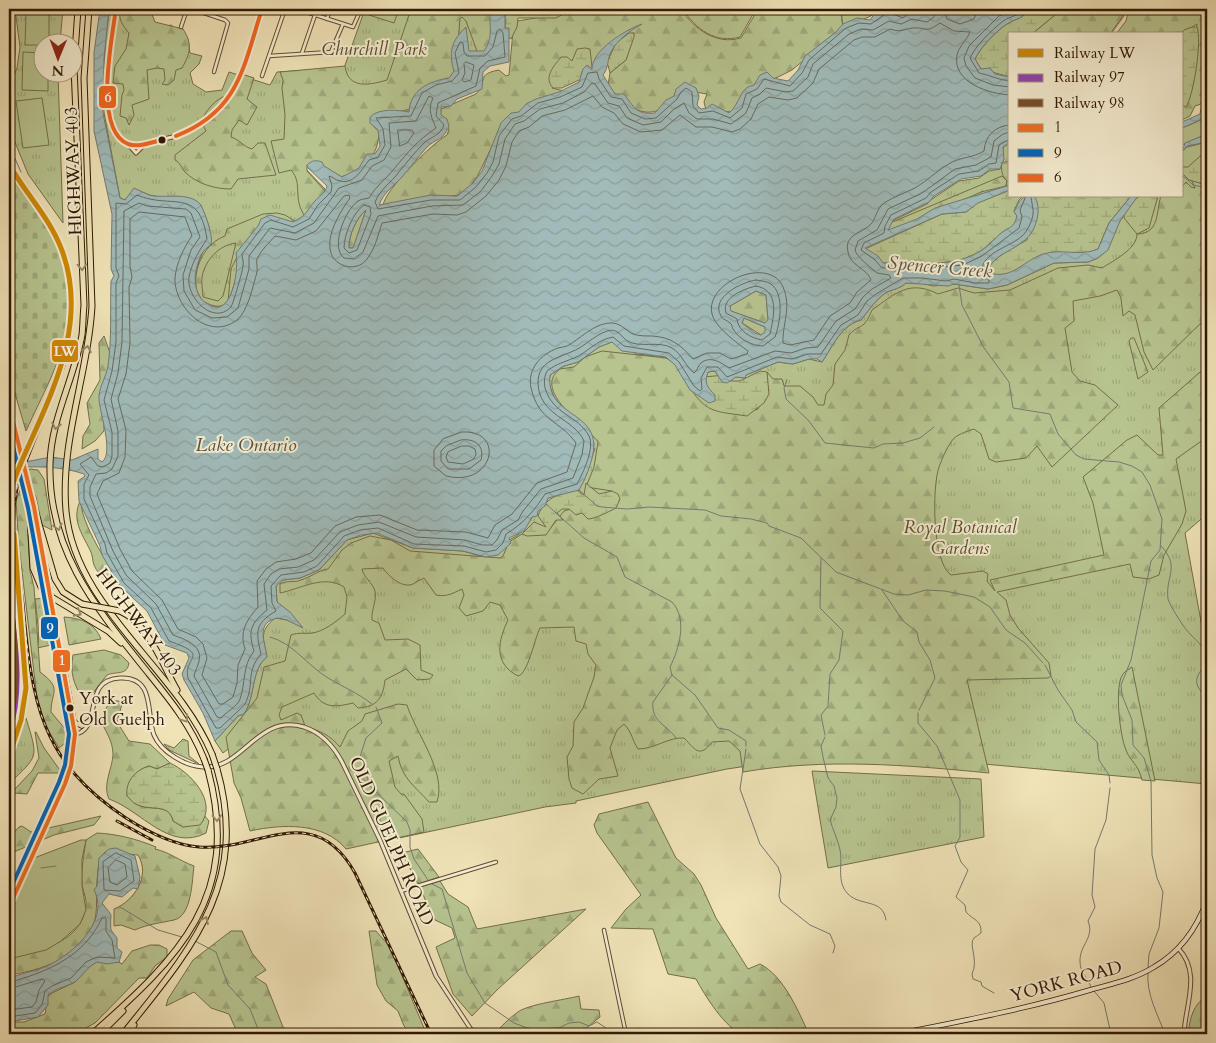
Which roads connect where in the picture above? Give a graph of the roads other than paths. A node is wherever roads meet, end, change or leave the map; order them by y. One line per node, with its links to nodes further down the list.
1 (78, 9): 27 (highway, HIGHWAY 403, one-way to 27)
2 (89, 9): 28 (highway, HIGHWAY 403, one-way to 2)
3 (116, 9): 19 (street)
4 (187, 9): 14 (street)
5 (192, 9): 17 (street)
6 (262, 9): 20 (street)
7 (285, 9): 16 (street)
8 (297, 9): 11 (street)
9 (330, 9): 12 (street)
10 (361, 9): 13 (street)
11 (315, 15): 12 (street); 15 (street)
12 (327, 19): 13 (street)
13 (343, 24): 15 (street)
14 (181, 27)
15 (301, 54): 16 (street)
16 (269, 56): 18 (street)
17 (214, 72)
18 (262, 76)
19 (128, 144): 20 (street); 20 (street)
20 (145, 144)
21 (9, 405): 22 (main road, bridge)
22 (28, 486): 23 (main road); 24 (main road)
23 (29, 498): 25 (main road); 27 (highway, one-way to 27)
24 (34, 507): 25 (main road); 28 (highway, bridge)
25 (48, 588): 26 (main road, bridge)
26 (51, 602): 30 (main road); 31 (main road)
27 (154, 680): 43 (highway, HIGHWAY 403, one-way to 43, bridge)
28 (184, 704): 42 (highway, HIGHWAY 403, one-way to 28, bridge)
29 (90, 720): 30 (main road); 31 (street); 36 (street, OLD GUELPH ROAD)
30 (74, 722): 31 (main road)
31 (73, 735): 33 (main road, bridge)
32 (42, 809): 33 (street)
33 (50, 813): 34 (main road)
34 (39, 836): 37 (main road); 39 (main road)
35 (496, 862): 36 (street)
36 (402, 891): 48 (street, OLD GUELPH ROAD)
37 (9, 897)
38 (1207, 900): 41 (main road, YORK ROAD)
39 (9, 908)
40 (604, 930): 49 (street)
41 (1178, 948): 50 (main road, YORK ROAD); 51 (street)
42 (180, 962): 46 (highway, HIGHWAY 403); 47 (highway)
43 (154, 978): 44 (highway, HIGHWAY 403); 45 (highway)
44 (92, 1034)
45 (100, 1034)
46 (123, 1034)
47 (128, 1034)
48 (474, 1034)
49 (626, 1034)
50 (897, 1034)
51 (1184, 1034)

